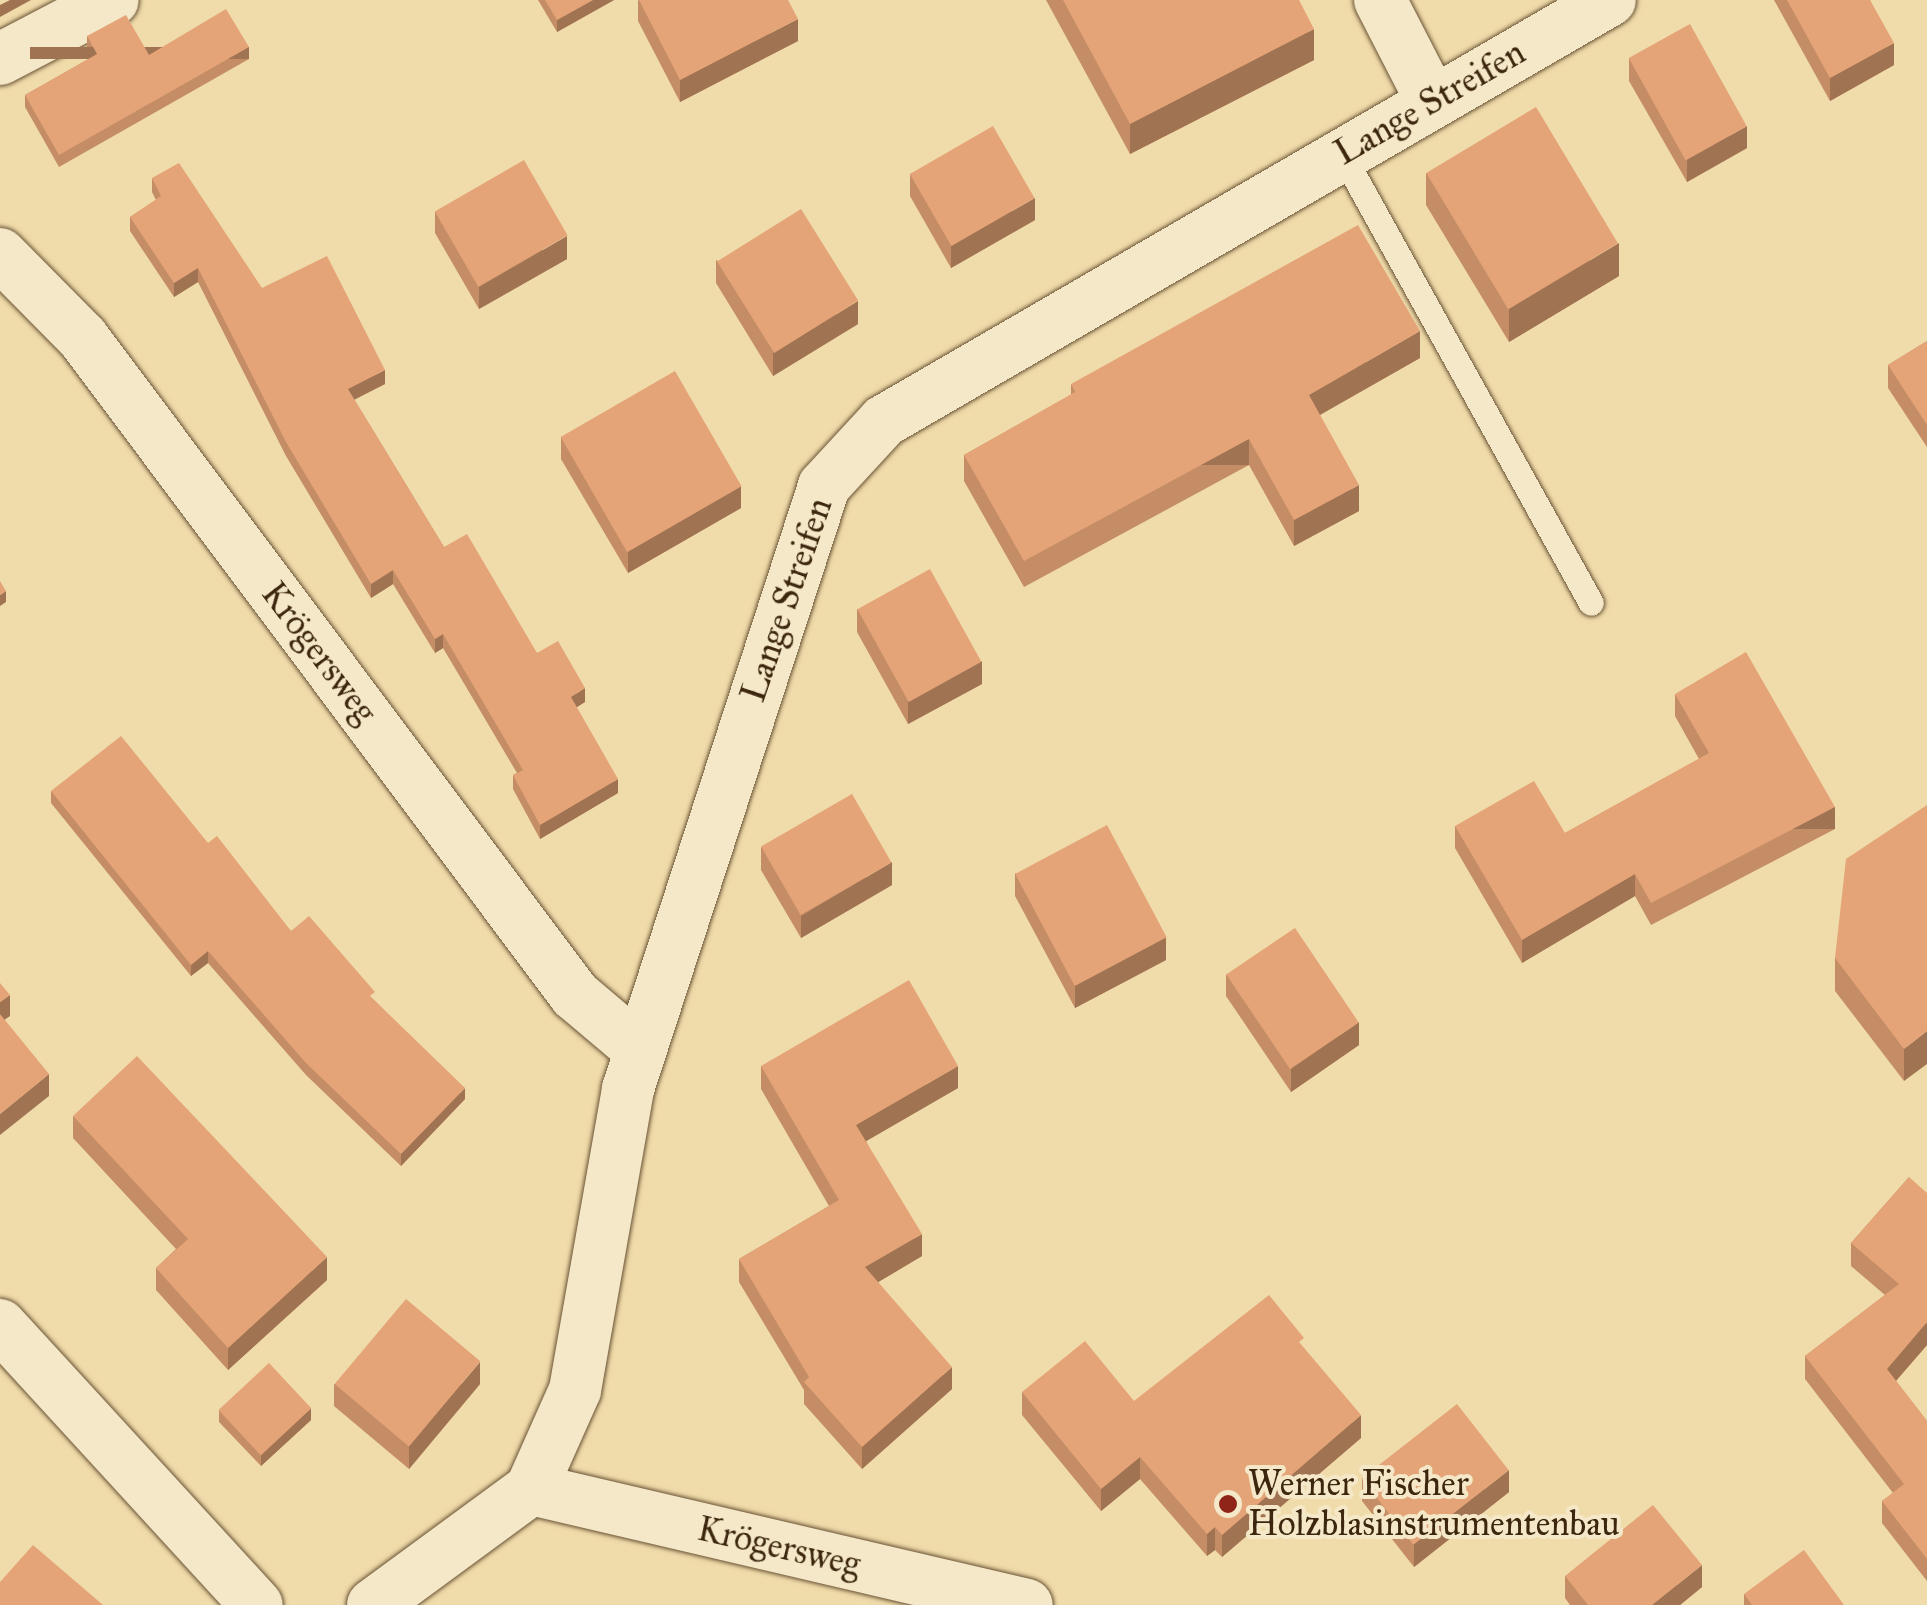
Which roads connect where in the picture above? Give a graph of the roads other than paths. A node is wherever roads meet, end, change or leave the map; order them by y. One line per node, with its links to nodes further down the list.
1 (113, 0): 4 (street)
2 (1380, 0): 5 (street)
3 (1610, 0): 5 (street, Lange Streifen)
4 (0, 60)
5 (1432, 102): 6 (street, Lange Streifen)
6 (1342, 154): 8 (lane); 9 (street, Lange Streifen)
7 (0, 254): 9 (street, Krögersweg)
8 (1591, 602)
9 (639, 1049): 11 (street, Lange Streifen)
10 (0, 1325): 12 (street)
11 (532, 1489): 13 (street); 14 (street, Krögersweg)
12 (257, 1605)
13 (373, 1605)
14 (1027, 1605)

